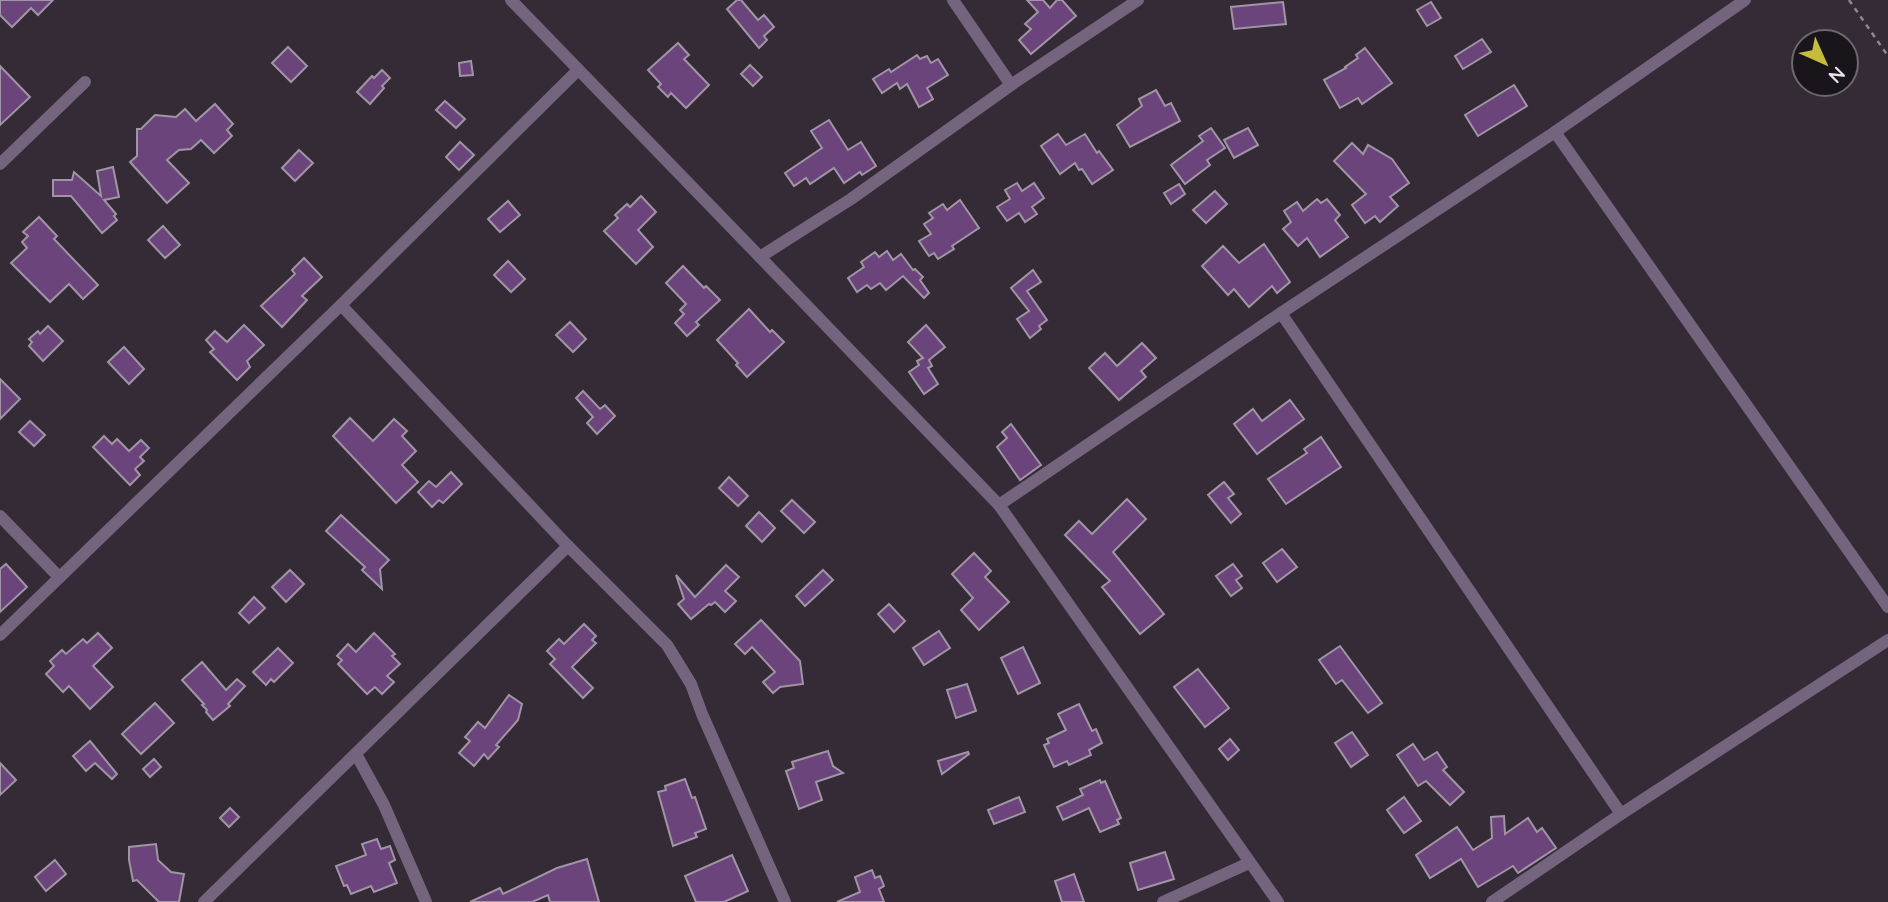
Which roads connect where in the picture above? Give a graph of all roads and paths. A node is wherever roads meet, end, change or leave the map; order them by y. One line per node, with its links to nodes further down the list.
1 (510, 0): 7 (street)
2 (953, 0): 9 (street)
3 (1139, 0): 9 (street)
4 (1745, 0): 10 (street)
5 (1849, 0): 6 (path)
6 (1888, 56)
7 (578, 70): 12 (street); 13 (street)
8 (85, 82): 11 (street)
9 (1011, 85): 12 (street)
10 (1555, 132): 14 (street); 19 (street)
11 (0, 164)
12 (760, 257): 15 (street)
13 (341, 305): 17 (street); 18 (street)
14 (1281, 313): 15 (street); 23 (street)
15 (999, 505): 24 (street)
16 (0, 516): 18 (street)
17 (568, 546): 22 (street); 27 (street)
18 (59, 577): 20 (street)
19 (1888, 607)
20 (0, 635)
21 (1888, 640): 23 (street)
22 (356, 754): 25 (street); 26 (street)
23 (1621, 814): 30 (street)
24 (1250, 863): 28 (street); 29 (street)
25 (204, 902)
26 (426, 902)
27 (785, 902)
28 (1163, 902)
29 (1278, 902)
30 (1493, 902)

